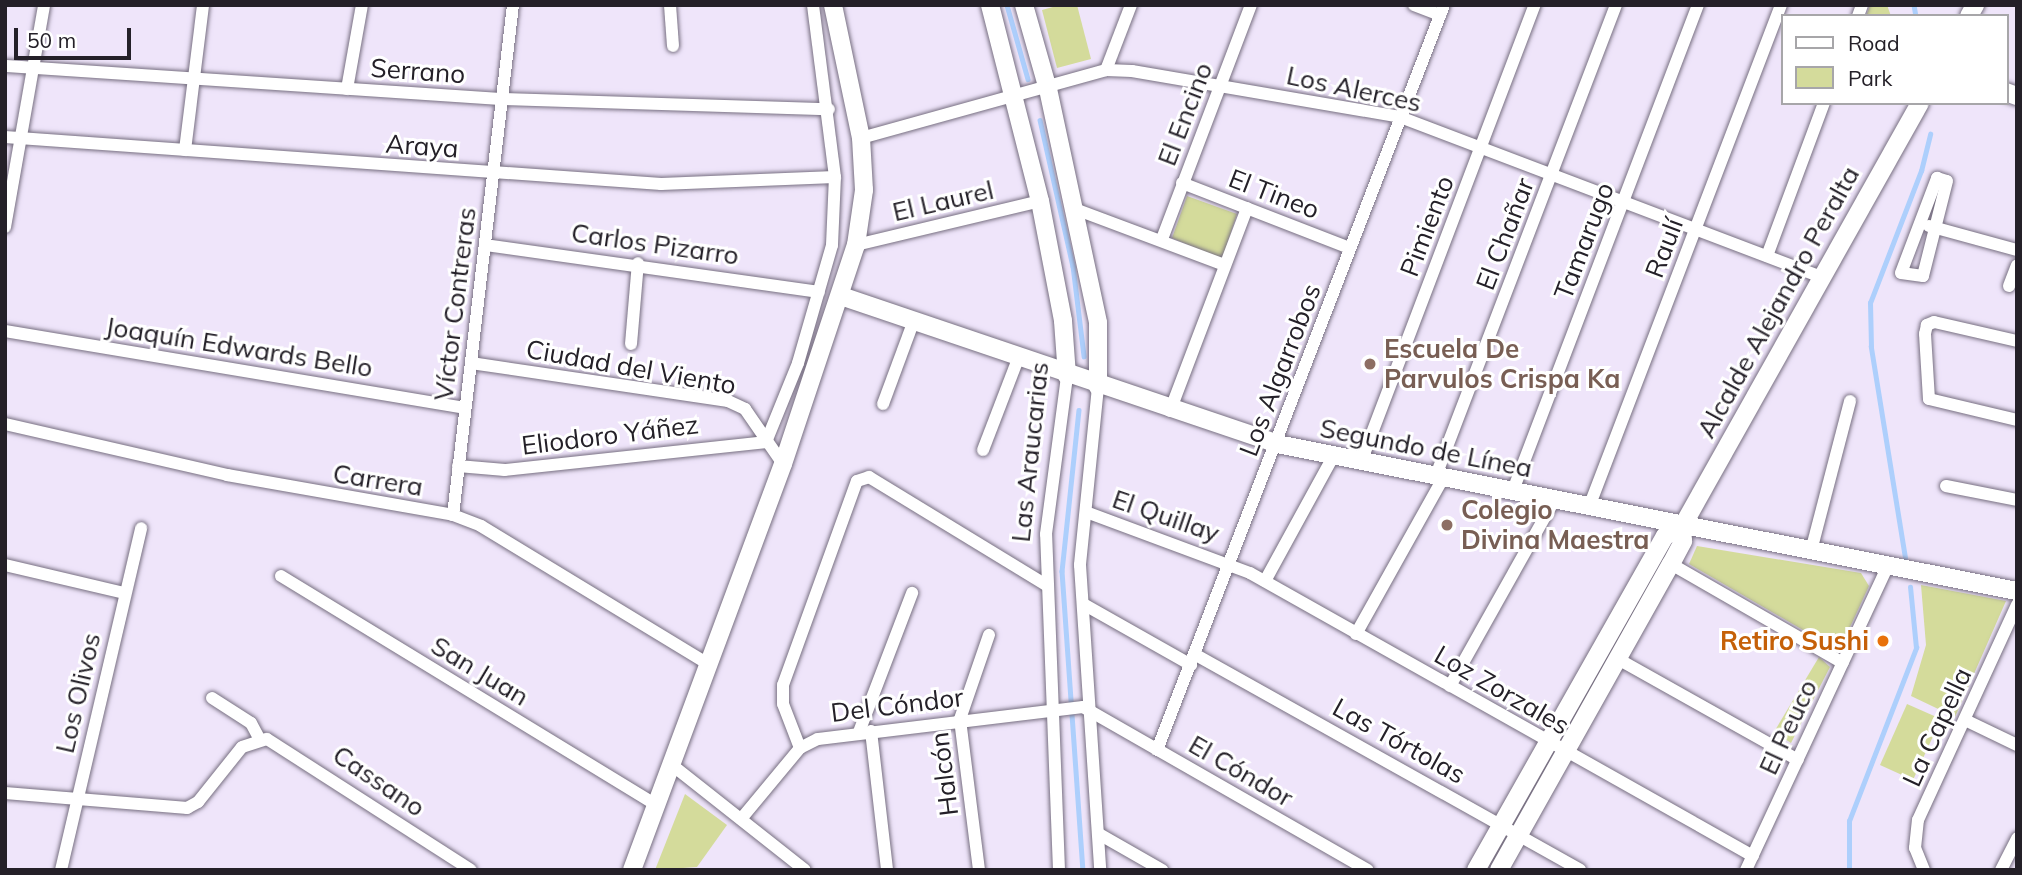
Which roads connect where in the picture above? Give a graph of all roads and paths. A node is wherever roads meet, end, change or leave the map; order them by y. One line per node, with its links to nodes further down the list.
1 (44, 5): 20 (street)
2 (203, 5): 22 (street)
3 (362, 5): 24 (street)
4 (513, 5): 27 (street, Víctor Contreras)
5 (670, 5): 18 (street)
6 (813, 5): 30 (street)
7 (833, 5): 33 (street)
8 (990, 5): 26 (street, Las Araucarias)
9 (1024, 5): 25 (street)
10 (1131, 5): 21 (street)
11 (1251, 5): 23 (street, El Encino)
12 (1415, 5): 17 (street)
13 (1535, 5): 35 (street, Pimiento)
14 (1616, 5): 38 (street, El Chañar)
15 (1698, 5): 42 (street, Tamarugo)
16 (1781, 5): 48 (street, Raulí)
17 (1442, 10): 31 (street, Los Algarrobos)
18 (673, 46)
19 (5, 66): 20 (street, Serrano)
20 (34, 69): 22 (street, Serrano); 34 (street)
21 (1106, 70): 23 (street, Los Alerces); 25 (street, Los Alerces)
22 (193, 77): 24 (street, Serrano); 36 (street)
23 (1220, 86): 31 (street, Los Alerces); 40 (street, El Encino)
24 (347, 89): 27 (street, Serrano)
25 (1048, 89): 26 (street, Los Alerces); 44 (street)
26 (1016, 97): 33 (street, Los Alerces); 41 (street, Las Araucarias)
27 (502, 99): 30 (street, Serrano); 37 (street, Víctor Contreras)
28 (1824, 105): 54 (street)
29 (1919, 105): 58 (street, Alcalde Alejandro Peralta)
30 (829, 109): 39 (street)
31 (1400, 117): 35 (street, Los Alerces); 52 (street, Los Algarrobos)
32 (5, 137): 34 (street, Araya)
33 (861, 138): 51 (street)
34 (21, 139): 36 (street, Araya); 46 (street)
35 (1481, 148): 38 (street, Los Alerces); 80 (street, Pimiento)
36 (185, 150): 37 (street, Araya)
37 (495, 174): 39 (street, Araya); 50 (street, Víctor Contreras)
38 (1552, 174): 42 (street, Los Alerces); 83 (street, El Chañar)
39 (835, 177): 60 (street)
40 (1182, 183): 43 (street, El Tineo); 49 (street, El Encino)
41 (1040, 201): 51 (street, El Laurel); 68 (street, Las Araucarias)
42 (1624, 202): 48 (street, Los Alerces); 85 (street, Tamarugo)
43 (1247, 208): 52 (street, El Tineo); 56 (street)
44 (1075, 209): 49 (street); 69 (street)
45 (1919, 222): 47 (street); 47 (street); 47 (street)
46 (5, 227)
47 (1935, 227): 53 (street)
48 (1695, 229): 54 (street, Los Alerces); 88 (street, Raulí)
49 (1162, 239): 56 (street)
50 (485, 244): 55 (street, Carlos Pizarro); 67 (street, Víctor Contreras)
51 (856, 245): 61 (street)
52 (1350, 248): 77 (street, Los Algarrobos)
53 (2017, 250)
54 (1767, 256): 58 (street, Los Alerces)
55 (638, 263): 60 (street, Carlos Pizarro); 65 (street)
56 (1225, 265): 73 (street)
57 (2017, 265): 59 (street)
58 (1822, 277): 91 (street, Alcalde Alejandro Peralta)
59 (2009, 286)
60 (819, 292): 76 (street)
61 (841, 296): 62 (street, Segundo de Línea); 81 (street)
62 (913, 323): 66 (street, Segundo de Línea); 71 (street)
63 (5, 331): 72 (street, Joaquín Edwards Bello)
64 (2017, 341): 74 (street)
65 (631, 344)
66 (1017, 359): 68 (street, Segundo de Línea); 78 (street)
67 (471, 363): 72 (street, Víctor Contreras); 76 (street, Ciudad del Viento)
68 (1067, 376): 69 (street, Segundo de Línea); 100 (street, Las Araucarias)
69 (1098, 387): 73 (street, Segundo de Línea); 89 (street)
70 (1850, 401): 93 (street)
71 (883, 404)
72 (465, 408): 82 (street, Víctor Contreras)
73 (1170, 411): 77 (street, Segundo de Línea)
74 (2017, 419)
75 (5, 424): 90 (street, Carrera)
76 (766, 442): 81 (street, Ciudad del Viento); 82 (street, Eliodoro Yáñez)
77 (1277, 444): 79 (street, Segundo de Línea); 94 (street, Los Algarrobos)
78 (983, 450)
79 (1333, 457): 80 (street, Segundo de Línea); 99 (street)
80 (1361, 462): 83 (street, Segundo de Línea)
81 (783, 464): 111 (street)
82 (458, 466): 90 (street, Víctor Contreras)
83 (1439, 479): 85 (street, Segundo de Línea); 106 (street, El Chañar)
84 (1945, 486): 87 (street)
85 (1512, 493): 86 (street, Segundo de Línea)
86 (1554, 500): 88 (street, Segundo de Línea); 112 (street)
87 (2017, 500)
88 (1589, 507): 91 (street, Segundo de Línea)
89 (1086, 512): 94 (street, El Quillay); 104 (street)
90 (453, 515): 111 (street, Carrera)
91 (1682, 527): 93 (street, Segundo de Línea); 95 (street, Alcalde Alejandro Peralta); 121 (street, Alcalde Alejandro Peralta)
92 (141, 528): 102 (street, Los Olivos)
93 (1811, 551): 97 (street, Segundo de Línea)
94 (1230, 563): 99 (street, Loz Zorzales); 109 (street, Los Algarrobos)
95 (1671, 564): 108 (street, Alcalde Alejandro Peralta); 110 (street)
96 (5, 565): 102 (street)
97 (1888, 565): 101 (street, Segundo de Línea); 110 (street, El Peuco)
98 (281, 576): 128 (street, San Juan)
99 (1265, 580): 106 (street, Loz Zorzales)
100 (1046, 585): 114 (street, Las Araucarias); 122 (street)
101 (2017, 591)
102 (124, 593): 127 (street, Los Olivos)
103 (912, 593): 118 (street)
104 (1085, 605): 109 (street, Las Tórtolas); 115 (street)
105 (2017, 605): 117 (street, La Capella)
106 (1356, 634): 112 (street, Loz Zorzales)
107 (989, 635): 116 (street, Halcón)
108 (1618, 659): 121 (street, Alcalde Alejandro Peralta); 124 (street)
109 (1193, 660): 123 (street, Los Algarrobos); 130 (street, Las Tórtolas)
110 (1843, 663): 124 (street, El Peuco)
111 (710, 664): 125 (street)
112 (1450, 686): 121 (street, Loz Zorzales)
113 (212, 698): 119 (street)
114 (1056, 709): 115 (street, Del Cóndor); 116 (street, Del Cóndor); 141 (street, Las Araucarias)
115 (1087, 710): 123 (street, El Cóndor); 131 (street)
116 (960, 719): 118 (street, Del Cóndor); 140 (street, Halcón)
117 (1965, 720): 120 (street); 148 (street, La Capella)
118 (865, 731): 122 (street, Del Cóndor); 139 (street)
119 (259, 738): 127 (street); 136 (street, Cassano)
120 (2017, 745)
121 (1556, 747): 130 (street, Alcalde Alejandro Peralta); 132 (street, Alcalde Alejandro Peralta); 134 (street, Loz Zorzales)
122 (800, 748): 129 (street, Del Cóndor)
123 (1157, 750): 144 (street, El Cóndor)
124 (1798, 760): 134 (street, El Peuco)
125 (672, 765): 128 (street); 129 (street)
126 (5, 793): 127 (street)
127 (77, 800): 135 (street, Los Olivos)
128 (656, 805): 137 (street)
129 (741, 819): 138 (street)
130 (1502, 824): 132 (street, Las Tórtolas); 145 (street, Alcalde Alejandro Peralta)
131 (1099, 834): 142 (street); 143 (street)
132 (1519, 834): 146 (street, Alcalde Alejandro Peralta); 147 (street, Las Tórtolas)
133 (2017, 838): 149 (street)
134 (1749, 865)
135 (61, 870)
136 (471, 870)
137 (632, 870)
138 (805, 870)
139 (887, 870)
140 (979, 870)
141 (1059, 870)
142 (1100, 870)
143 (1161, 870)
144 (1368, 870)
145 (1476, 870)
146 (1499, 870)
147 (1580, 870)
148 (1924, 870)
149 (2001, 870)

